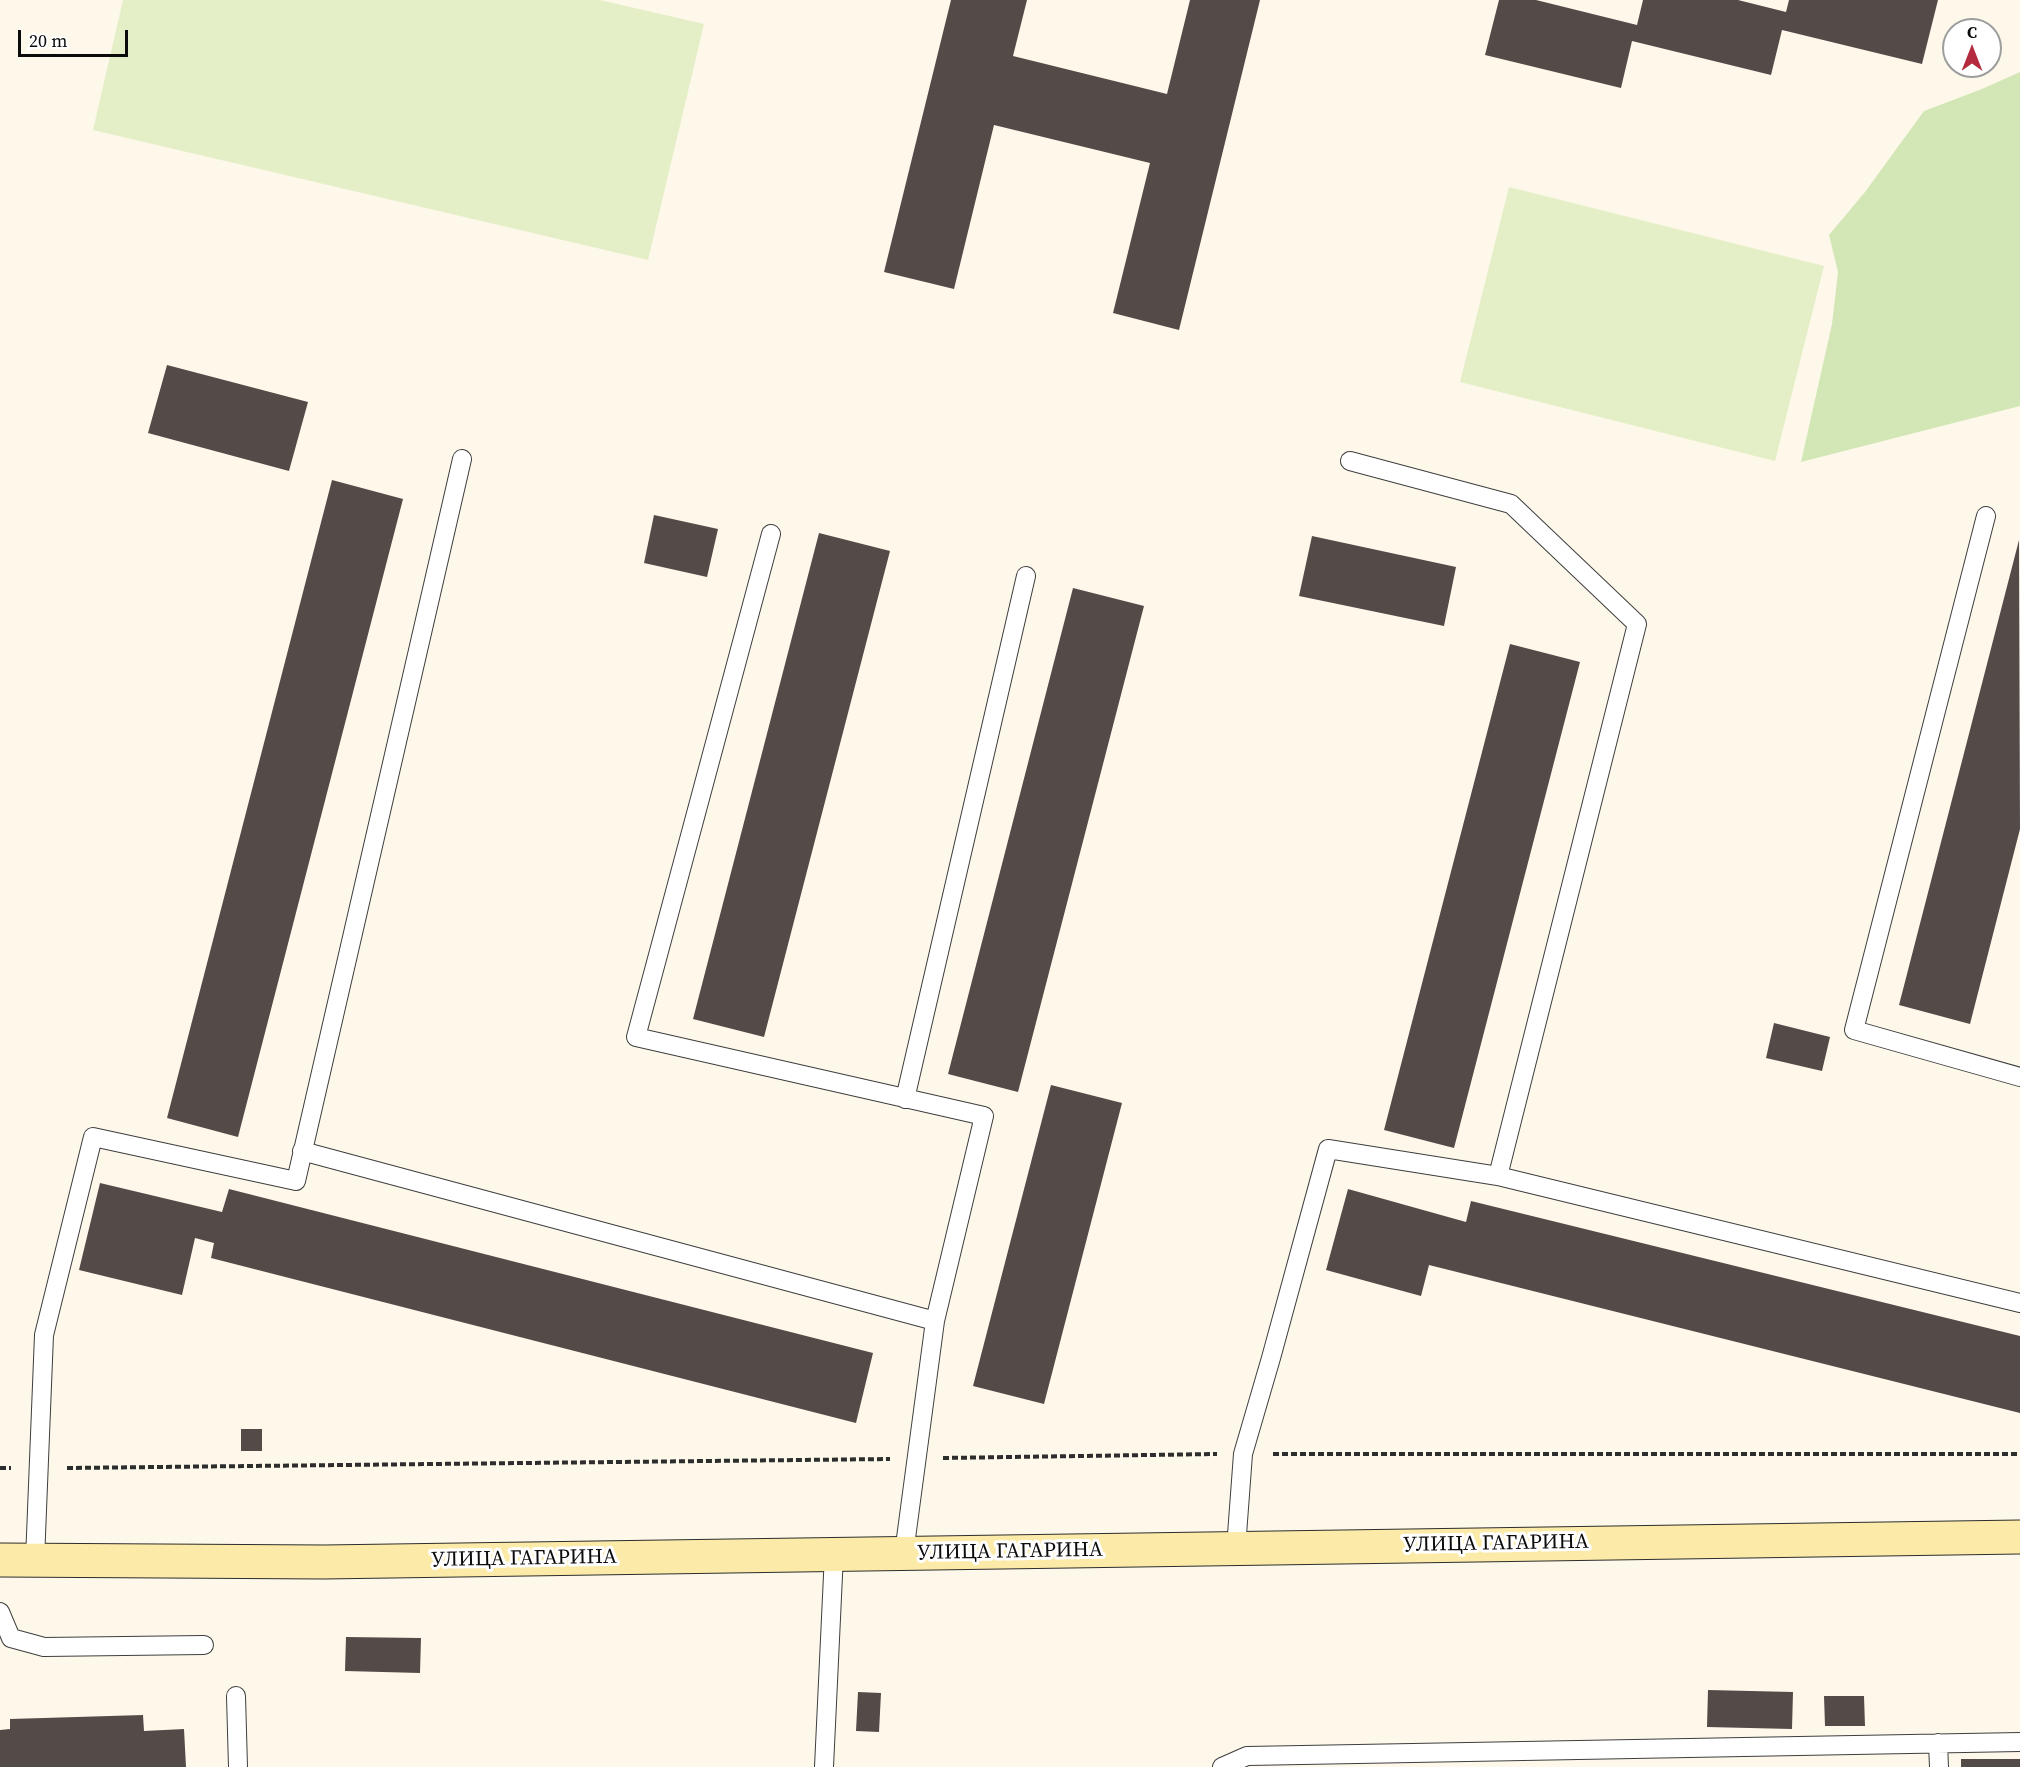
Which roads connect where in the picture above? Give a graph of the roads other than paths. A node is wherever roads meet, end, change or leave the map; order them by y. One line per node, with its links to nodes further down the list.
1 (462, 459): 8 (lane)
2 (1350, 461): 9 (lane)
3 (1986, 516): 6 (lane)
4 (771, 534): 7 (lane)
5 (1026, 576): 7 (lane)
6 (2020, 1077)
7 (905, 1099): 11 (lane)
8 (302, 1151): 11 (lane); 17 (lane)
9 (1498, 1176): 10 (lane); 13 (lane)
10 (2020, 1303)
11 (935, 1321): 14 (lane)
12 (2020, 1537): 13 (street, УЛИЦА ГАГАРИНА)
13 (1236, 1548): 14 (street, УЛИЦА ГАГАРИНА)
14 (904, 1553): 15 (street, УЛИЦА ГАГАРИНА)
15 (834, 1554): 17 (street, УЛИЦА ГАГАРИНА); 24 (lane)
16 (0, 1560): 17 (street, УЛИЦА ГАГАРИНА)
17 (35, 1560)
18 (0, 1612): 19 (lane)
19 (204, 1645)
20 (236, 1696): 23 (lane)
21 (2020, 1742): 22 (lane)
22 (1938, 1743): 25 (lane); 26 (lane)
23 (238, 1767)
24 (824, 1767)
25 (1222, 1767)
26 (1939, 1767)

